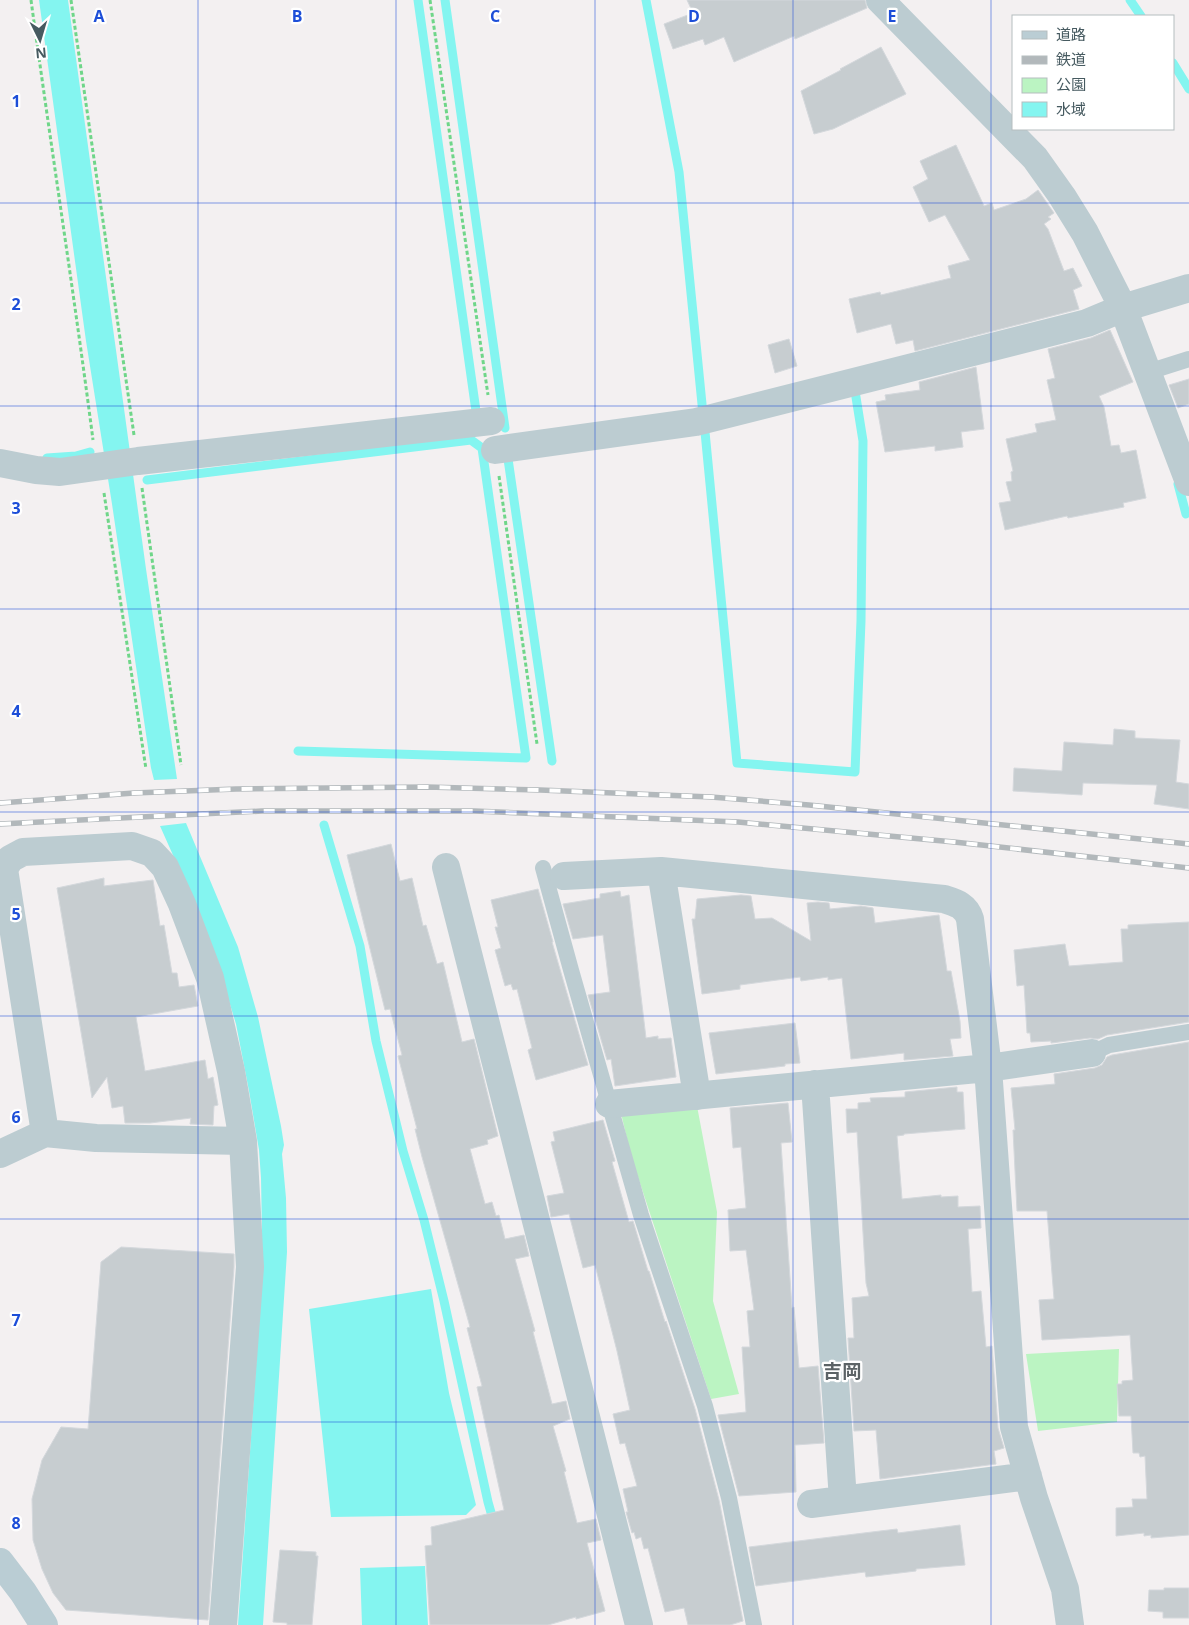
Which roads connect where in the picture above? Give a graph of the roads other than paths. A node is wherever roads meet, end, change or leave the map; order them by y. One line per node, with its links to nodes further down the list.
1 (880, 0): 3 (street)
2 (1189, 288): 3 (street)
3 (1123, 308): 5 (street); 7 (street)
4 (1189, 358): 5 (lane)
5 (1148, 372): 9 (street)
6 (492, 421): 8 (street)
7 (495, 450)
8 (0, 463)
9 (1188, 476)
10 (446, 867): 28 (street)
11 (554, 872): 12 (street); 18 (lane)
12 (662, 872): 15 (street); 17 (street)
13 (1189, 1032): 14 (lane)
14 (1092, 1053): 15 (street)
15 (988, 1068): 16 (street); 22 (street)
16 (815, 1084): 17 (street); 23 (street)
17 (697, 1096): 18 (street)
18 (609, 1104): 29 (lane)
19 (45, 1133): 20 (street); 20 (street); 21 (street)
20 (243, 1141): 27 (street)
21 (0, 1154)
22 (1028, 1476): 23 (street); 30 (street)
23 (843, 1500): 24 (street)
24 (811, 1504)
25 (0, 1562): 26 (main road)
26 (44, 1625)
27 (223, 1625)
28 (639, 1625)
29 (754, 1625)
30 (1070, 1625)

